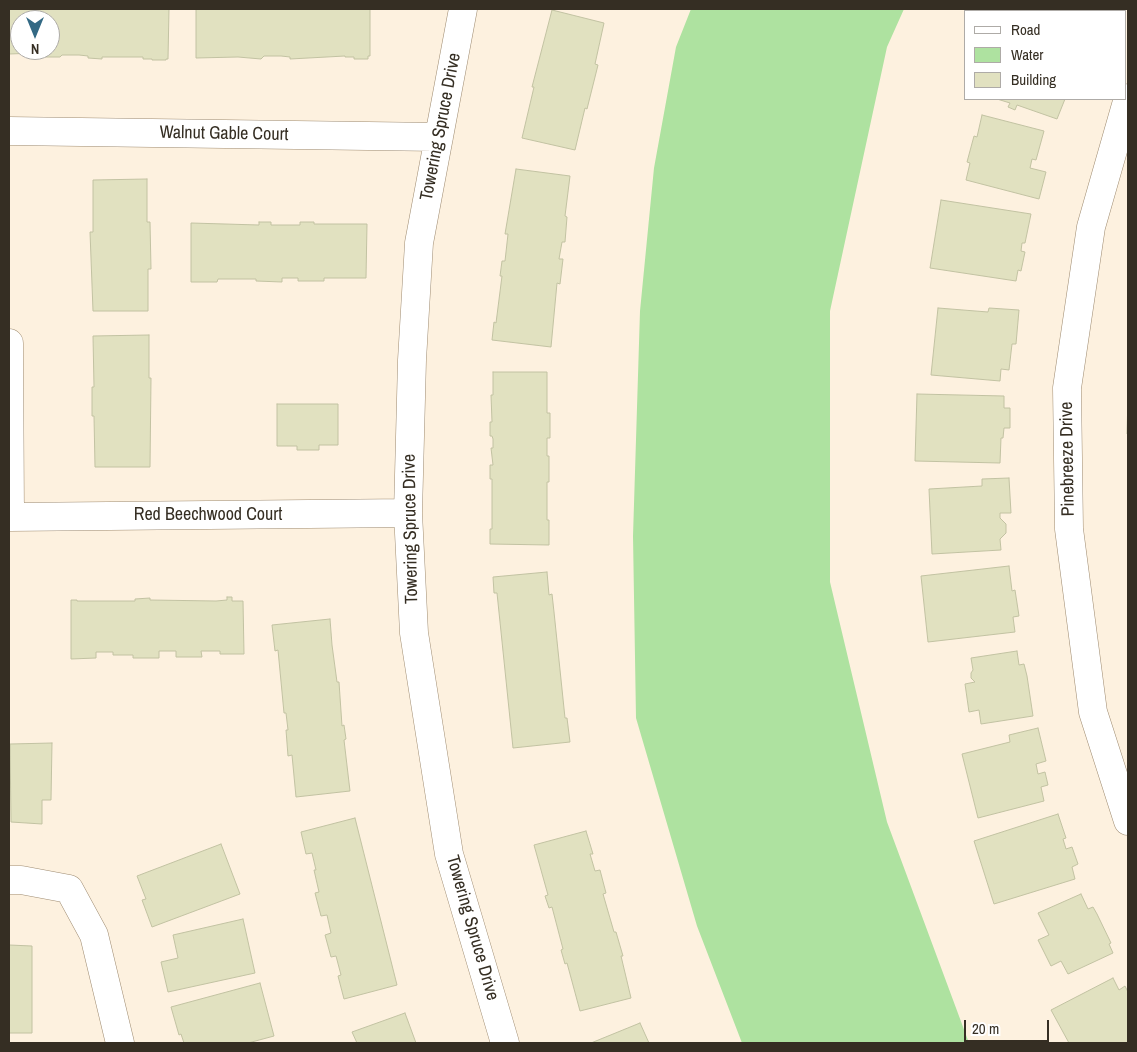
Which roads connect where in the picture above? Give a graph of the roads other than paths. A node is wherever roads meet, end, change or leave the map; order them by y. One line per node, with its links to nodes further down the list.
1 (463, 9): 4 (street, Towering Spruce Drive)
2 (1128, 98): 8 (street, Pinebreeze Drive)
3 (9, 131): 4 (street, Walnut Gable Court)
4 (439, 137): 6 (street, Towering Spruce Drive)
5 (9, 343): 7 (street)
6 (408, 513): 7 (street, Red Beechwood Court); 11 (street, Towering Spruce Drive)
7 (10, 516)
8 (1128, 821)
9 (9, 880): 10 (street)
10 (120, 1043)
11 (505, 1043)

